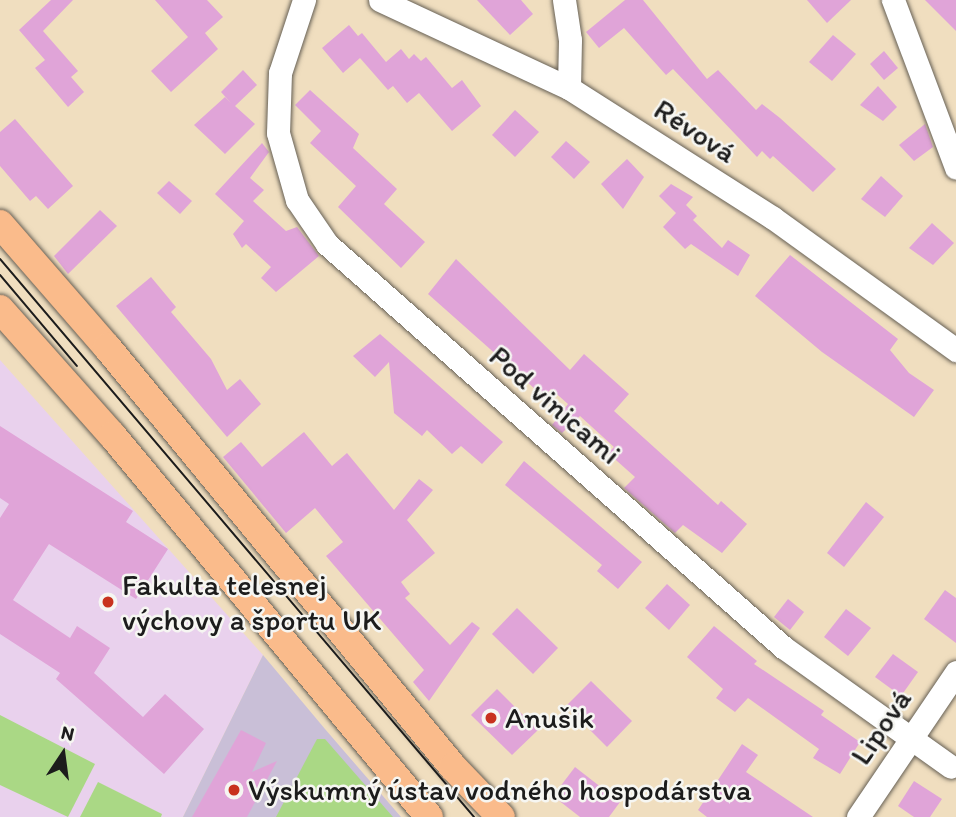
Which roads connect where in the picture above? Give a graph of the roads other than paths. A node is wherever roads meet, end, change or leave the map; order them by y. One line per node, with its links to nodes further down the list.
1 (304, 0): 11 (street, Pod vinicami)
2 (380, 0): 5 (street, Révová)
3 (564, 0): 5 (street)
4 (893, 0): 6 (street)
5 (569, 88): 9 (street, Révová)
6 (956, 168)
7 (0, 224): 14 (main road)
8 (0, 309): 13 (main road)
9 (956, 350)
10 (956, 672): 11 (street, Lipová)
11 (910, 738): 12 (street, Pod vinicami); 15 (street, Lipová)
12 (951, 767)
13 (429, 817)
14 (501, 817)
15 (858, 817)

